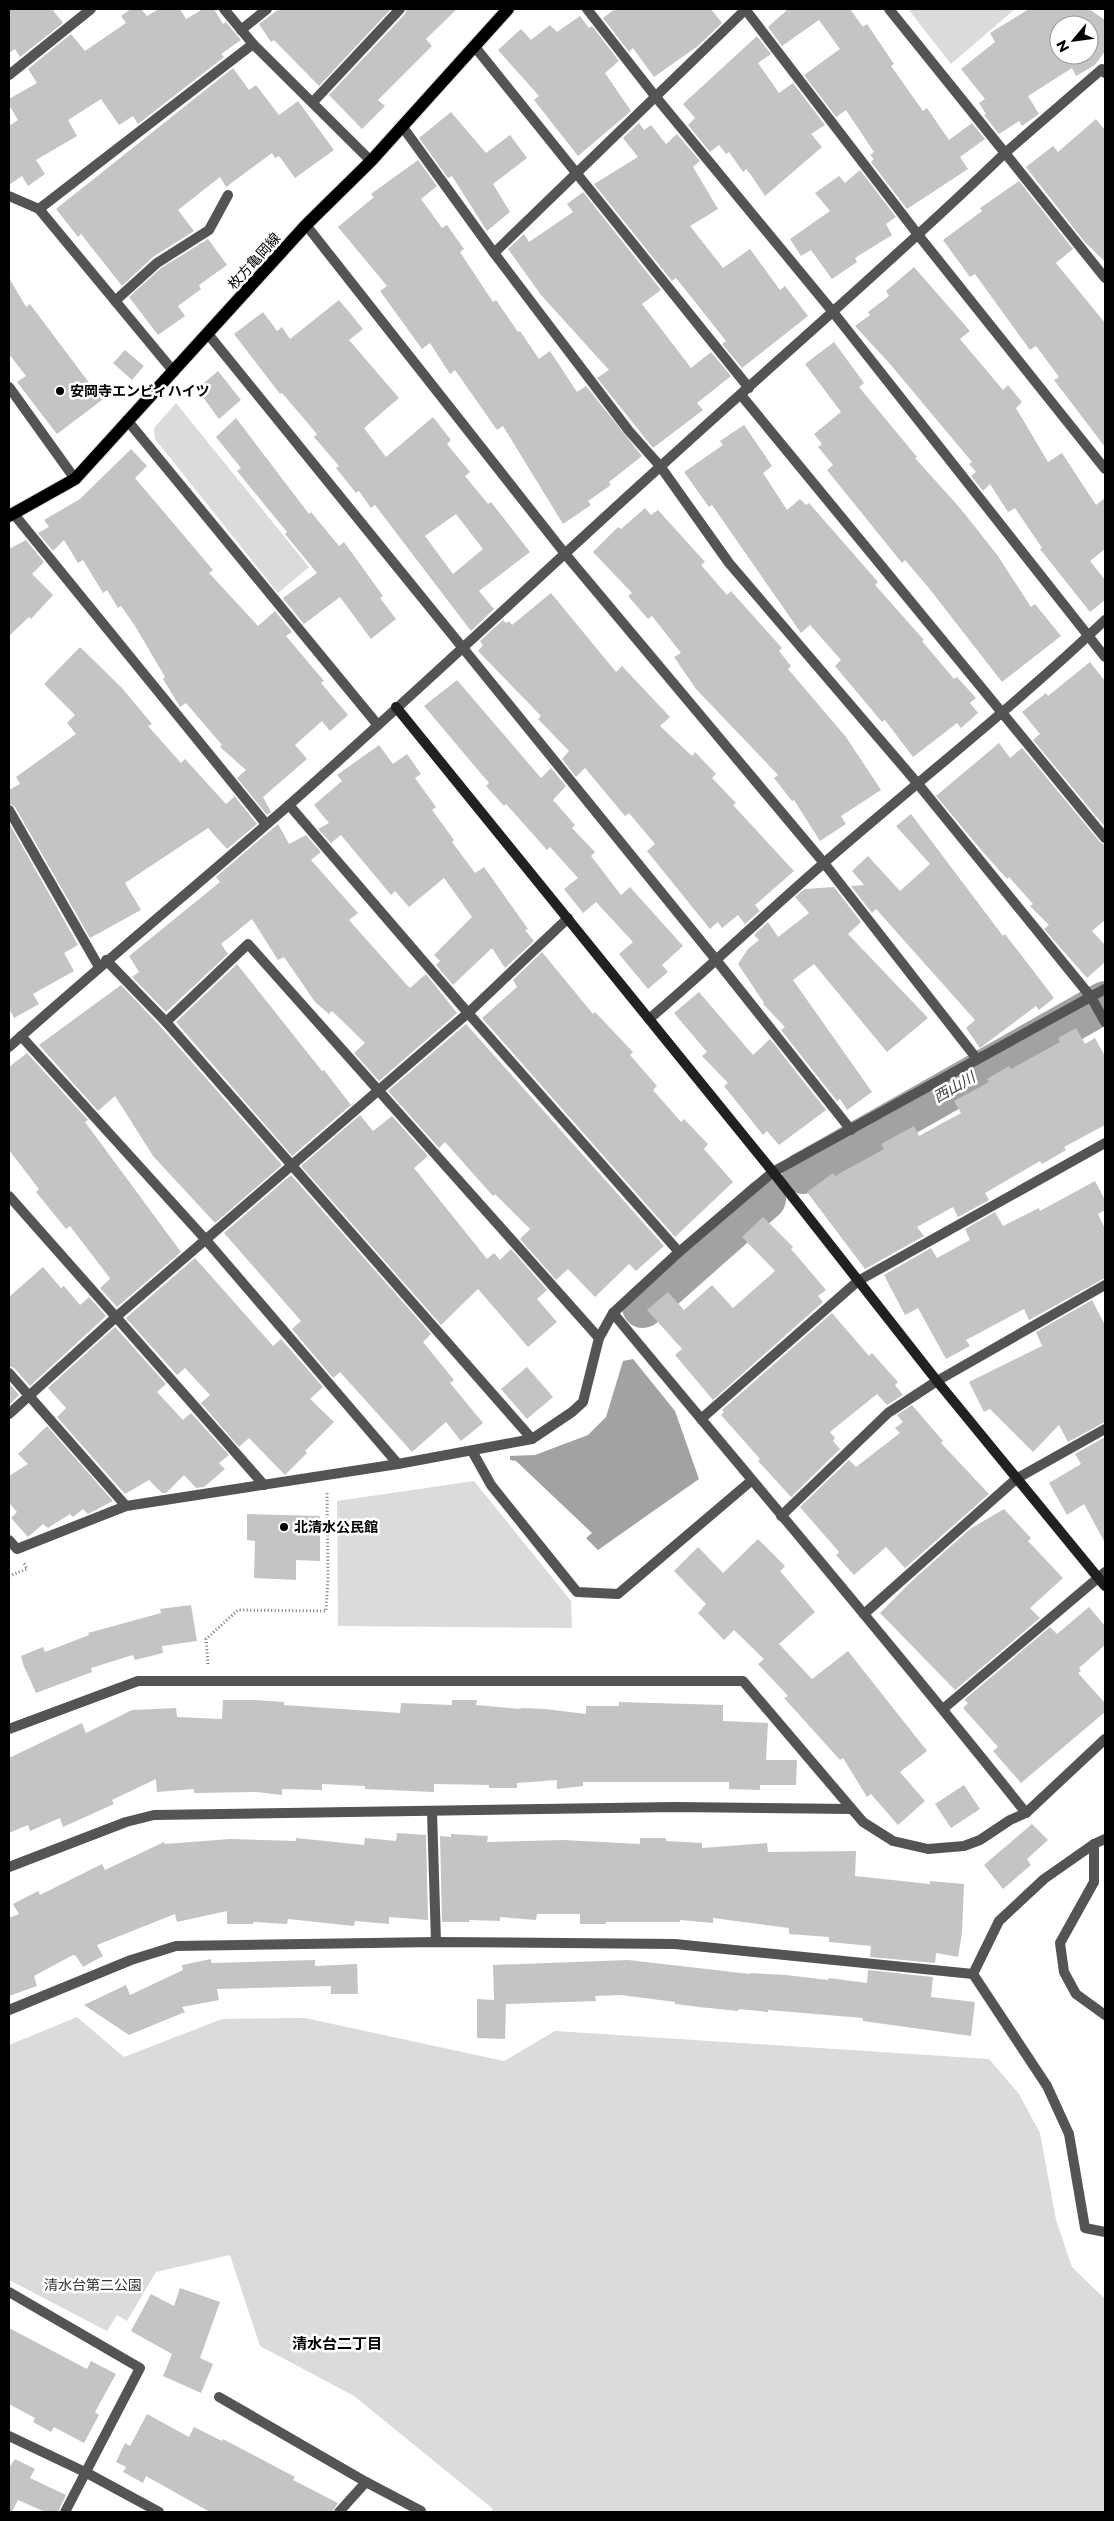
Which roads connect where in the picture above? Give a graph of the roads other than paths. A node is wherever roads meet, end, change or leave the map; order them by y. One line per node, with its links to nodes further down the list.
1 (91, 9): 13 (street)
2 (224, 9): 9 (street)
3 (267, 9): 9 (street)
4 (400, 9): 15 (street)
5 (508, 9): 11 (main road, 枚方亀岡線)
6 (587, 9): 14 (street)
7 (745, 9): 14 (street); 24 (street)
8 (889, 9): 17 (street)
9 (241, 30): 10 (street)
10 (253, 44): 15 (street); 22 (street)
11 (475, 47): 16 (main road, 枚方亀岡線); 19 (street)
12 (1104, 69): 17 (street)
13 (9, 75)
14 (654, 96): 19 (street); 28 (street)
15 (313, 102): 18 (street)
16 (402, 126): 18 (main road, 枚方亀岡線); 25 (street)
17 (1005, 153): 24 (street); 26 (street)
18 (371, 160): 23 (main road, 枚方亀岡線)
19 (576, 172): 25 (street); 32 (street)
20 (9, 196): 22 (street)
21 (228, 196): 27 (street)
22 (39, 209): 27 (street)
23 (306, 225): 29 (main road, 枚方亀岡線); 38 (street)
24 (919, 236): 28 (street); 35 (street)
25 (494, 253): 34 (street)
26 (1105, 278)
27 (115, 301): 30 (street)
28 (833, 312): 32 (street); 40 (street)
29 (208, 334): 30 (main road, 枚方亀岡線); 41 (street)
30 (174, 372): 33 (main road, 枚方亀岡線)
31 (9, 387): 36 (street)
32 (745, 391): 34 (street); 44 (street)
33 (127, 420): 36 (main road, 枚方亀岡線); 45 (street)
34 (660, 466): 38 (street); 46 (street)
35 (1105, 469)
36 (75, 478): 37 (main road, 枚方亀岡線)
37 (11, 514): 49 (street)
38 (566, 555): 41 (street); 51 (street)
39 (1105, 620): 40 (street)
40 (1088, 636): 42 (street); 44 (street)
41 (463, 647): 43 (street); 53 (street)
42 (1105, 657)
43 (396, 707): 45 (street); 52 (street)
44 (1000, 713): 46 (street); 50 (street)
45 (377, 724): 47 (street)
46 (918, 784): 51 (street); 56 (street)
47 (289, 805): 49 (street); 57 (street)
48 (9, 810): 54 (street)
49 (266, 824): 54 (street)
50 (1105, 838)
51 (824, 863): 53 (street); 63 (street)
52 (568, 918): 57 (street); 58 (street)
53 (717, 961): 58 (street); 65 (street)
54 (103, 963): 59 (street); 61 (street)
55 (1105, 989): 56 (street)
56 (1091, 997): 60 (street); 63 (street)
57 (468, 1013): 64 (street); 71 (street)
58 (649, 1019): 68 (street)
59 (166, 1022): 64 (street); 67 (street)
60 (1105, 1022)
61 (21, 1036): 62 (street); 70 (street)
62 (9, 1047)
63 (977, 1058): 65 (street)
64 (380, 1090): 67 (street); 76 (street)
65 (851, 1130): 68 (street)
66 (1105, 1143): 72 (street)
67 (292, 1166): 70 (street); 83 (street)
68 (773, 1172): 71 (street); 72 (street)
69 (9, 1196): 75 (street)
70 (206, 1240): 75 (street); 85 (street)
71 (679, 1252): 74 (street)
72 (858, 1280): 78 (street); 81 (street)
73 (1105, 1285): 78 (street)
74 (614, 1313): 76 (street); 81 (street)
75 (116, 1317): 79 (street); 88 (street)
76 (599, 1338): 83 (street)
77 (9, 1373): 79 (street)
78 (937, 1382): 86 (street); 90 (street)
79 (29, 1396): 80 (street); 89 (street)
80 (9, 1414)
81 (701, 1419): 87 (street)
82 (1105, 1429): 86 (street)
83 (532, 1439): 84 (street)
84 (472, 1451): 85 (street); 87 (street)
85 (398, 1464): 88 (street)
86 (1016, 1479): 92 (street); 94 (street)
87 (751, 1481): 90 (street)
88 (264, 1485): 89 (street)
89 (126, 1506): 91 (street)
90 (780, 1516): 94 (street)
91 (9, 1540)
92 (1102, 1574): 93 (street); 95 (street)
93 (1105, 1586)
94 (864, 1614): 95 (street)
95 (943, 1709): 100 (street)
96 (9, 1729): 98 (street)
97 (1105, 1739): 100 (street)
98 (851, 1809): 99 (street); 100 (street)
99 (432, 1812): 103 (street); 104 (street)
100 (1026, 1813)
101 (1105, 1839): 102 (street)
102 (1094, 1844): 105 (street); 107 (street)
103 (9, 1867)
104 (436, 1942): 105 (street); 106 (street)
105 (973, 1974): 108 (street)
106 (9, 2010)
107 (1105, 2015)
108 (1105, 2232)
109 (9, 2292): 112 (street)
110 (218, 2396): 113 (street)
111 (9, 2436): 112 (street)
112 (87, 2473): 115 (street); 116 (street)
113 (366, 2482): 114 (street); 117 (street)
114 (421, 2511)
115 (65, 2512)
116 (159, 2512)
117 (339, 2512)

